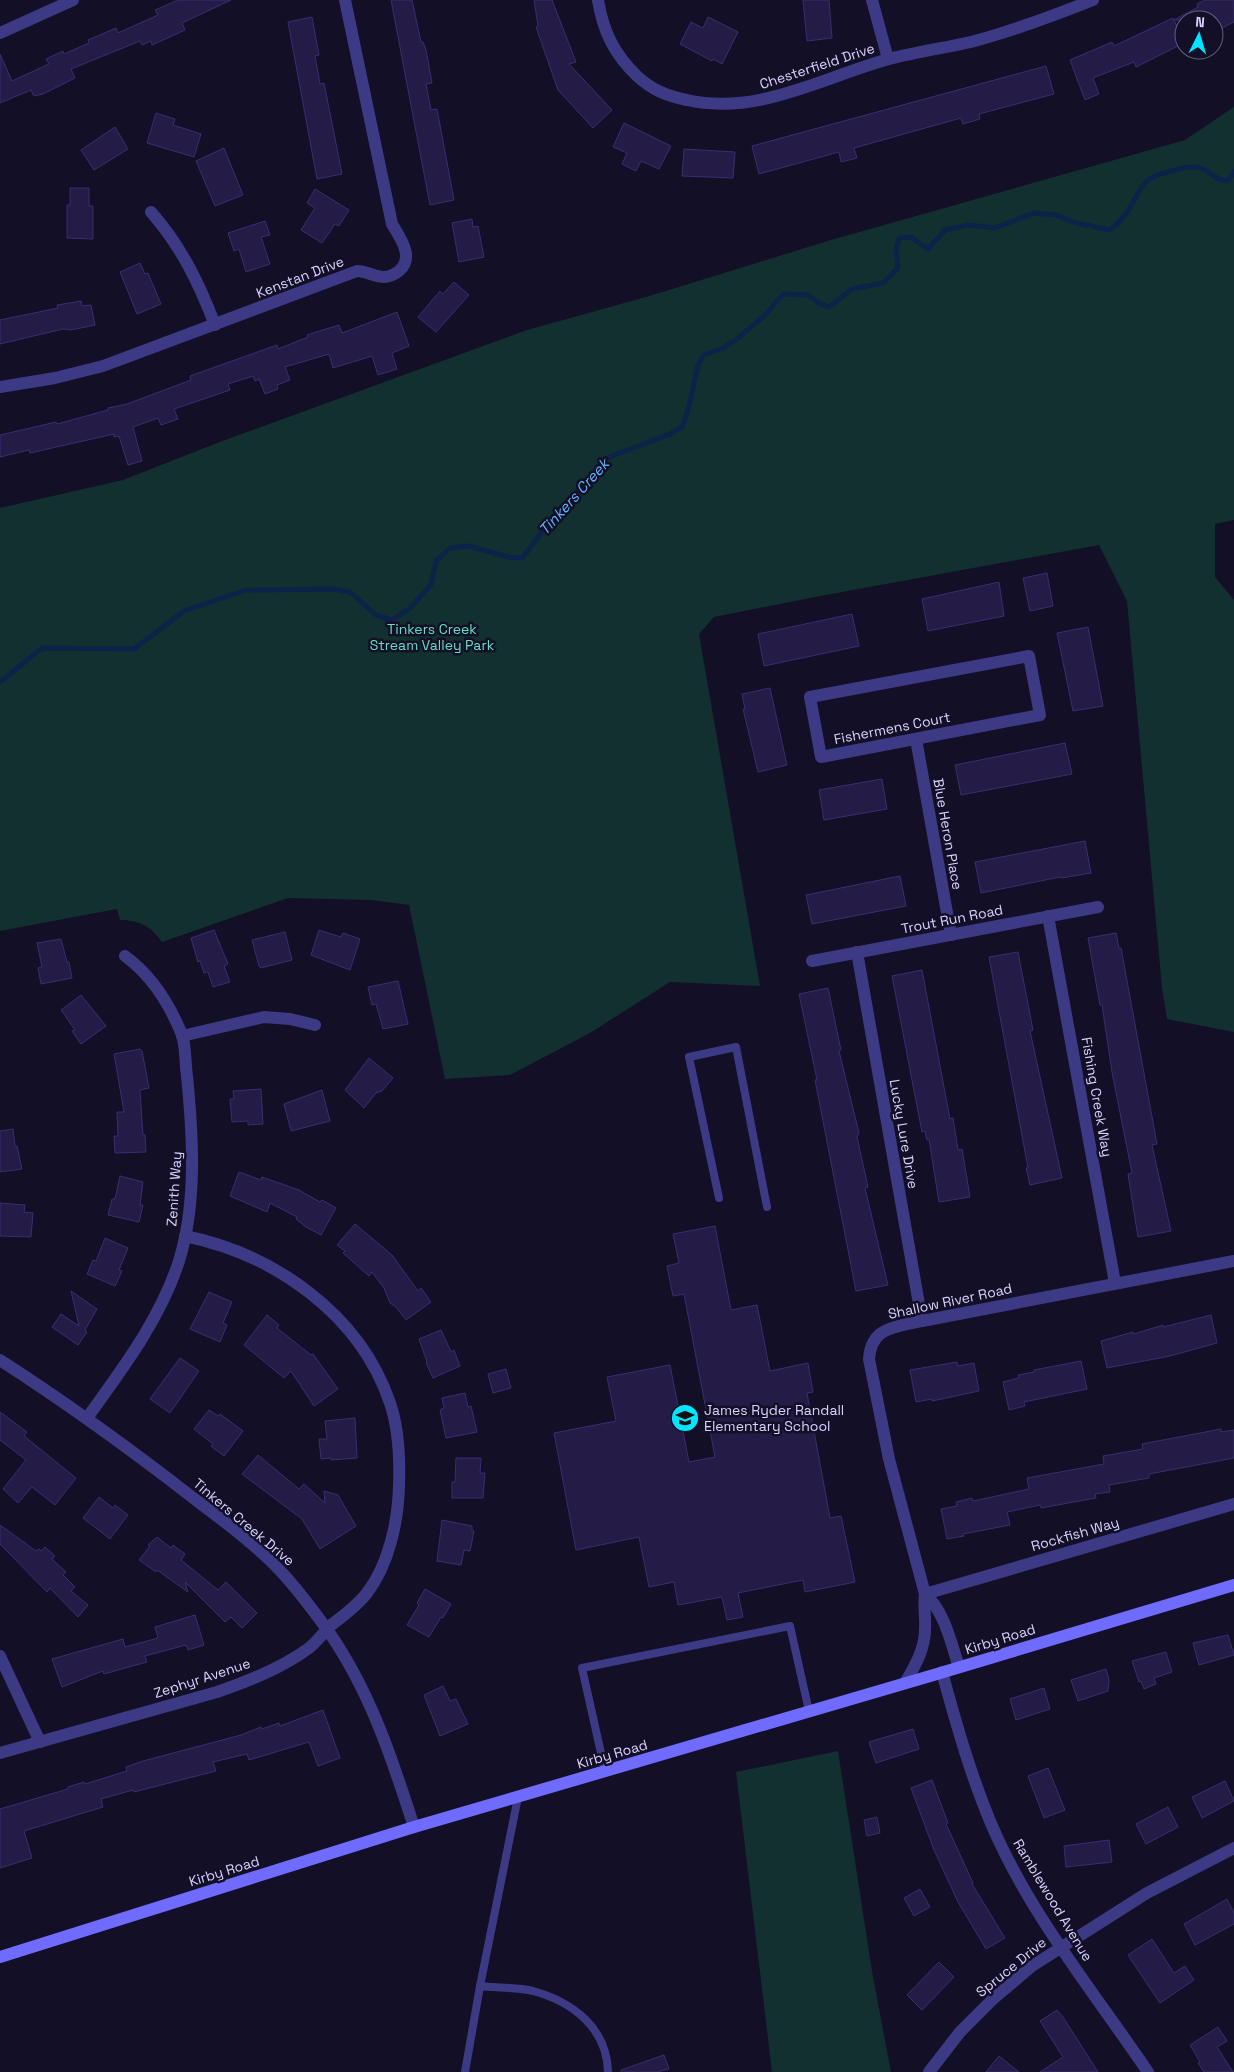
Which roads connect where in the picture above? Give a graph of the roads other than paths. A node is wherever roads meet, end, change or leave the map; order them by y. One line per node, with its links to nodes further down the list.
1 (73, 0): 6 (street)
2 (345, 0): 9 (street, Kenstan Drive)
3 (598, 0): 7 (street, Chesterfield Drive)
4 (872, 0): 7 (street)
5 (1093, 0): 7 (street, Chesterfield Drive)
6 (0, 33)
7 (888, 59)
8 (151, 212): 9 (street)
9 (214, 325): 10 (street, Kenstan Drive)
10 (0, 387)
11 (916, 739): 11 (street, Fishermens Court); 14 (street, Blue Heron Place)
12 (1098, 907): 13 (street, Trout Run Road)
13 (1048, 916): 14 (street, Trout Run Road); 24 (street, Fishing Creek Way)
14 (951, 935): 15 (street, Trout Run Road)
15 (857, 952): 17 (street, Trout Run Road); 25 (street, Lucky Lure Drive)
16 (125, 956): 19 (street, Zenith Way)
17 (812, 961)
18 (316, 1025): 19 (street)
19 (182, 1036): 22 (street, Zenith Way)
20 (719, 1198): 21 (lane)
21 (767, 1207)
22 (185, 1236): 27 (street, Zenith Way); 31 (street, Zephyr Avenue)
23 (1234, 1261): 24 (street, Shallow River Road)
24 (1115, 1283): 25 (street, Shallow River Road)
25 (922, 1321): 30 (street, Shallow River Road)
26 (0, 1360): 27 (street, Tinkers Creek Drive)
27 (87, 1418): 31 (street, Tinkers Creek Drive)
28 (1234, 1504): 30 (street, Rockfish Way)
29 (1234, 1585): 33 (main road, Kirby Road)
30 (925, 1594): 33 (street, Shallow River Road); 35 (street, Shallow River Road)
31 (327, 1629): 37 (street, Zephyr Avenue); 41 (street, Tinkers Creek Drive)
32 (0, 1656): 37 (street)
33 (959, 1668): 34 (main road, Kirby Road)
34 (942, 1672): 35 (main road, Kirby Road); 43 (street, Ramblewood Avenue)
35 (905, 1683): 36 (main road, Kirby Road)
36 (809, 1711): 39 (main road, Kirby Road); 39 (lane)
37 (40, 1742): 38 (street, Zephyr Avenue)
38 (0, 1753)
39 (605, 1771): 40 (main road, Kirby Road)
40 (518, 1797): 41 (main road, Kirby Road); 45 (lane)
41 (414, 1827): 44 (main road, Kirby Road)
42 (1234, 1848): 43 (street, Spruce Drive)
43 (1061, 1946): 48 (street, Spruce Drive); 49 (street, Ramblewood Avenue)
44 (0, 1957)
45 (480, 1986): 46 (lane); 47 (lane)
46 (465, 2072)
47 (608, 2072)
48 (928, 2072)
49 (1148, 2072)

